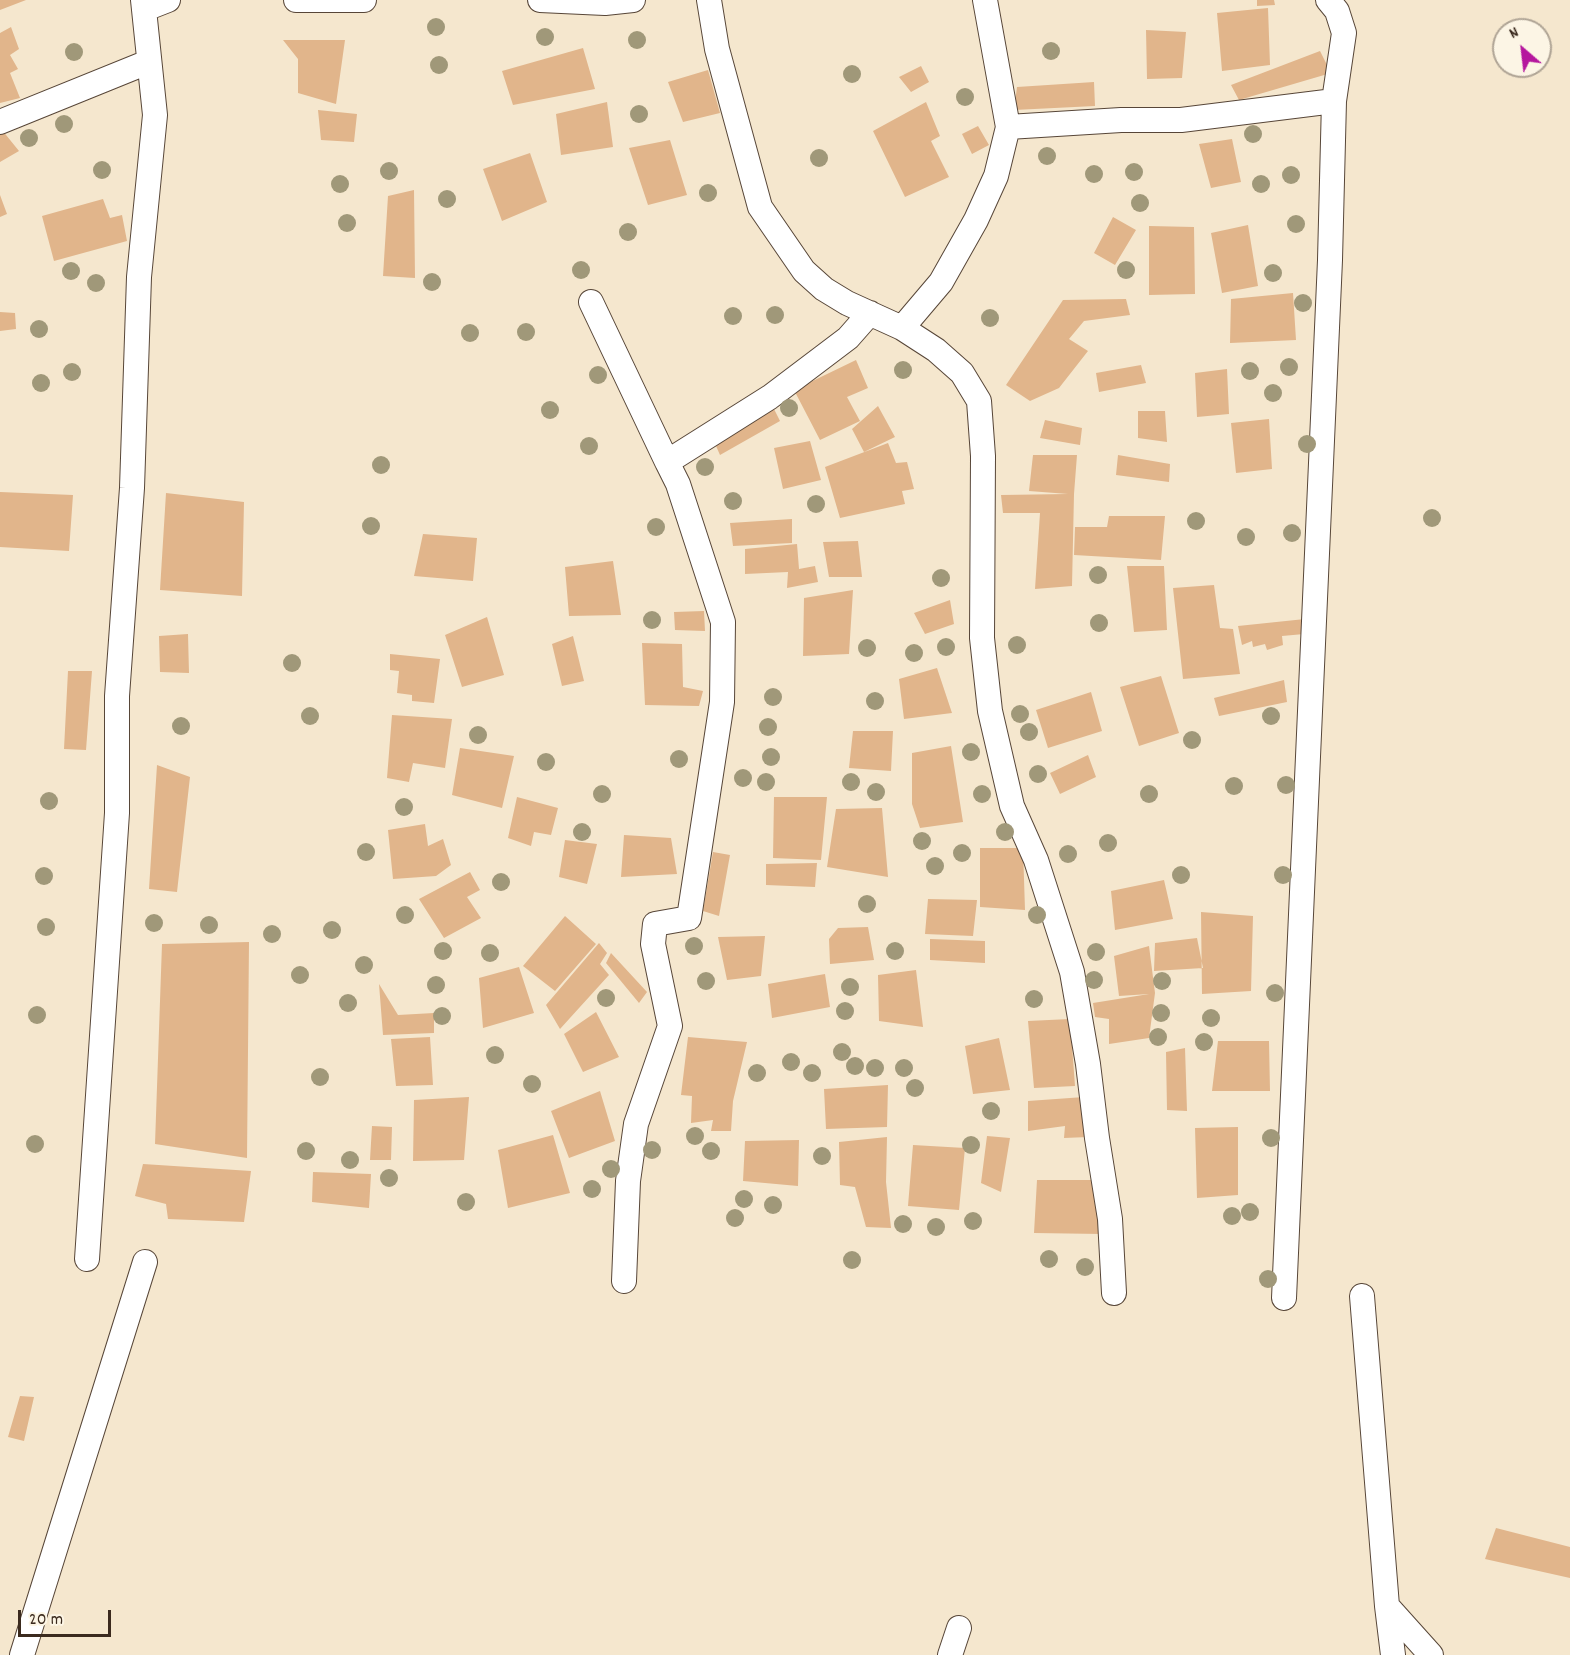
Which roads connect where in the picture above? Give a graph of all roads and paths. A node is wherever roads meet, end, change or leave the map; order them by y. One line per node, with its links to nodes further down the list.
1 (168, 0): 9 (street)
2 (296, 0): 3 (street)
3 (364, 0)
4 (540, 0): 5 (street)
5 (633, 0)
6 (709, 0): 15 (street)
7 (985, 0): 13 (street)
8 (1329, 0): 11 (street)
9 (144, 5): 10 (street)
10 (148, 62): 12 (street); 18 (street)
11 (1334, 101): 13 (street); 23 (street)
12 (0, 123)
13 (1008, 127): 16 (street)
14 (591, 302): 17 (street)
15 (870, 313): 16 (street); 17 (street)
16 (902, 328): 21 (street)
17 (666, 462): 20 (street)
18 (87, 1259)
19 (146, 1262): 26 (street)
20 (624, 1281)
21 (1114, 1293)
22 (1362, 1296): 24 (street)
23 (1284, 1298)
24 (1387, 1606): 28 (street); 29 (street)
25 (959, 1629): 27 (street)
26 (22, 1655)
27 (950, 1655)
28 (1393, 1655)
29 (1431, 1655)

